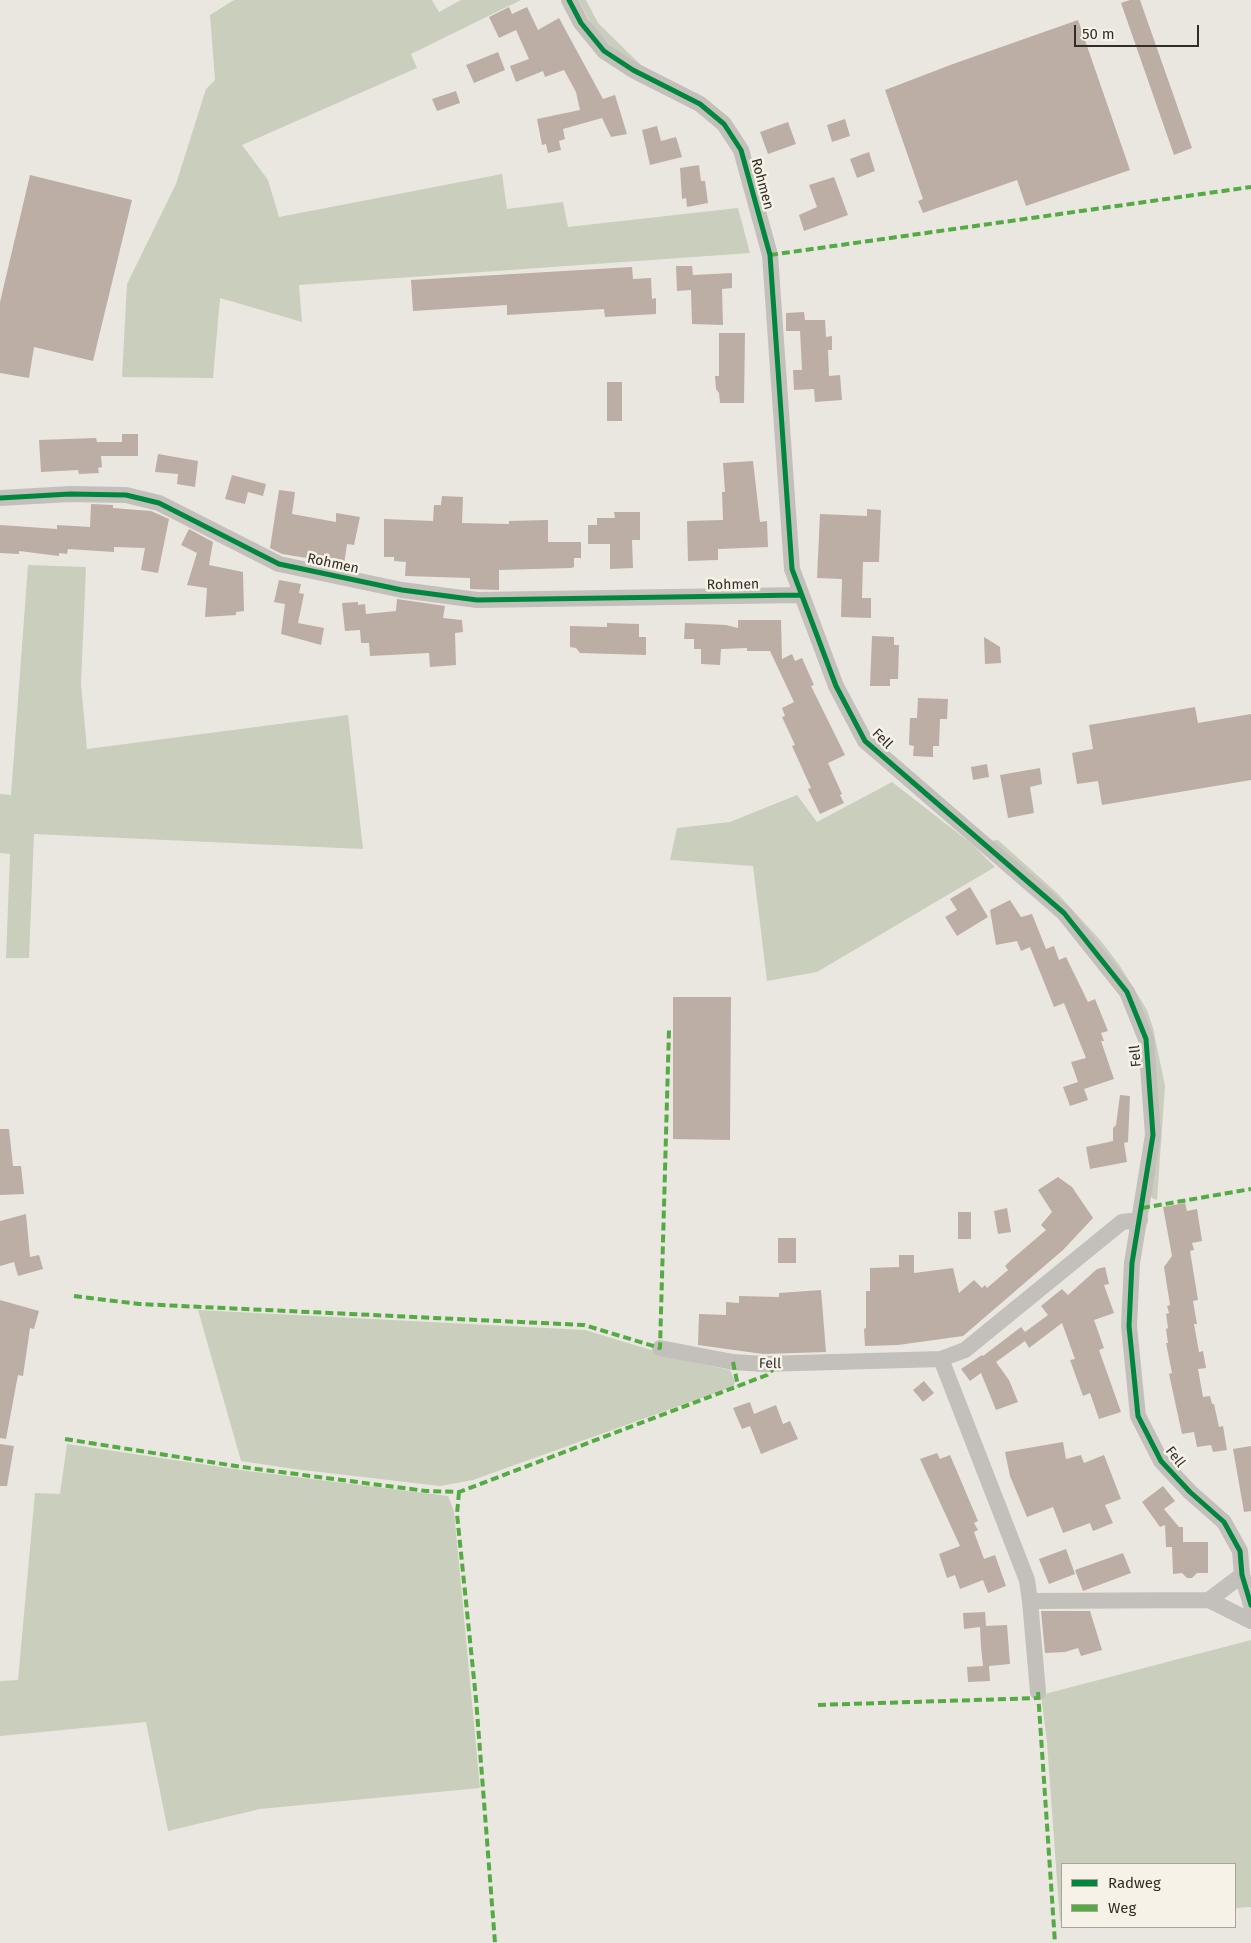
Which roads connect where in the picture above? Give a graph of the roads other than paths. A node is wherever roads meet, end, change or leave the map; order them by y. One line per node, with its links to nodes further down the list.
1 (569, 0): 3 (street, Rohmen)
2 (0, 498): 3 (street, Rohmen)
3 (800, 595): 4 (street, Fell)
4 (1140, 1220): 6 (street, Fell); 7 (street, Fell)
5 (660, 1348): 6 (street, Fell)
6 (940, 1359): 9 (street)
7 (1242, 1575): 8 (street); 10 (street, Fell)
8 (1209, 1600): 9 (street); 11 (street)
9 (1030, 1601): 12 (street)
10 (1251, 1605)
11 (1251, 1621)
12 (1038, 1692)

